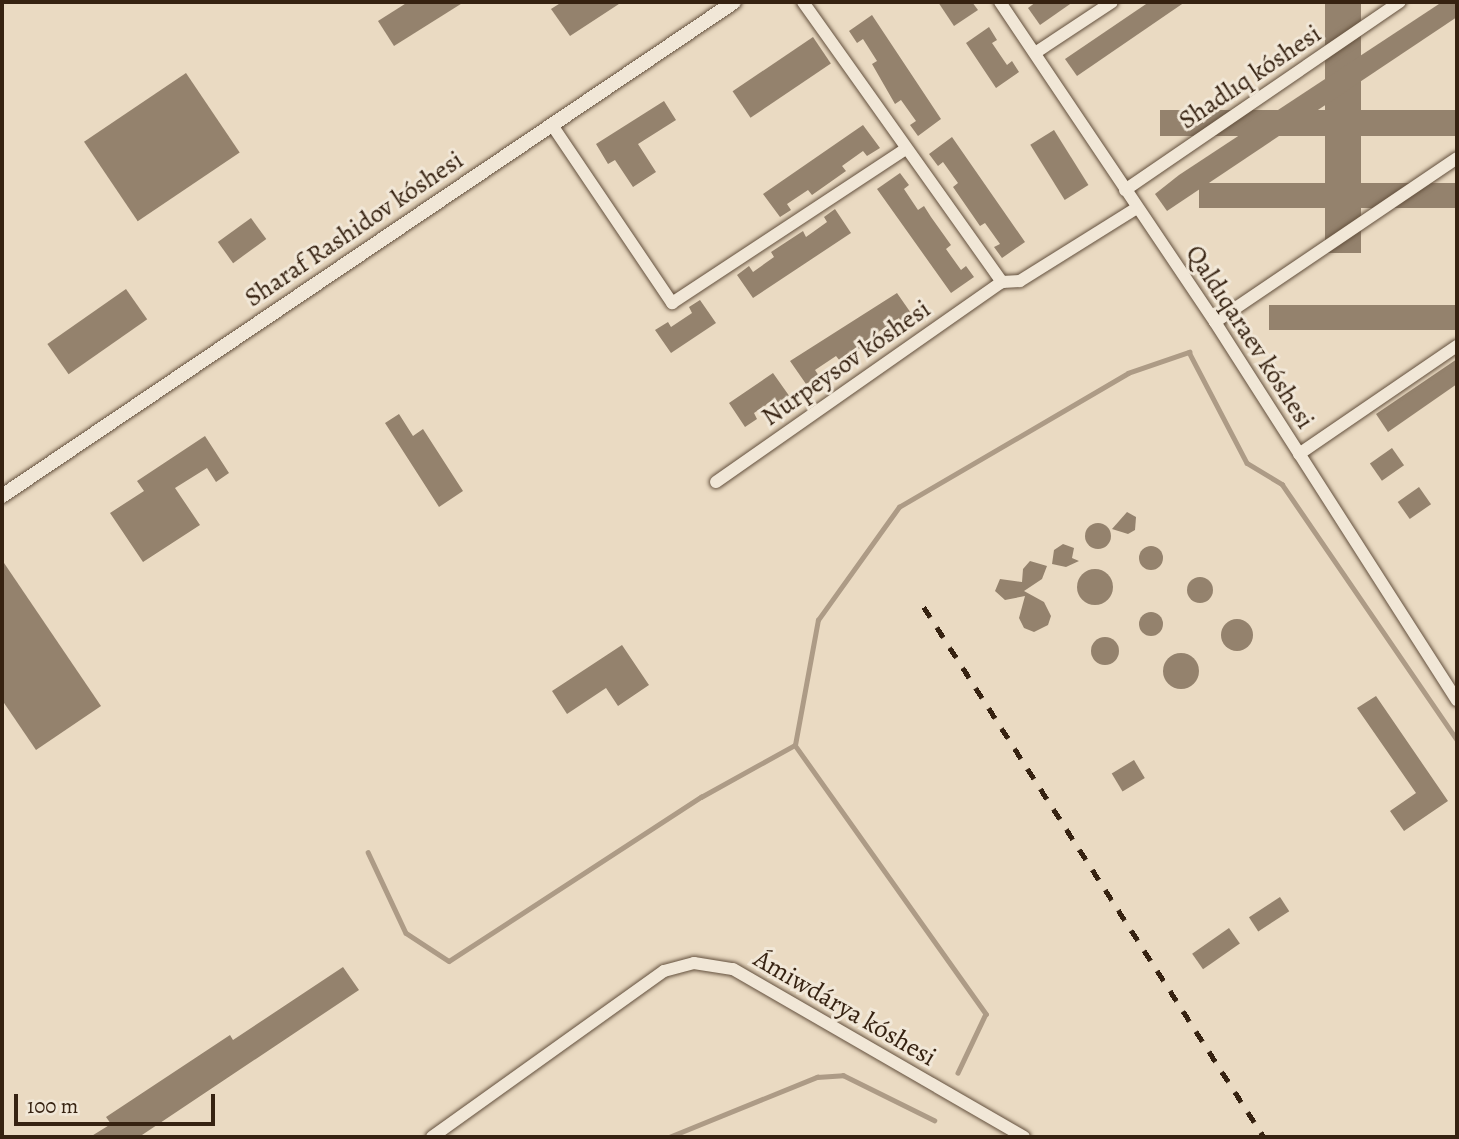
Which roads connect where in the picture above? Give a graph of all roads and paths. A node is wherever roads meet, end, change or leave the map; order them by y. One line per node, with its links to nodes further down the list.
1 (734, 2): 7 (street, Sharaf Rashidov kóshesi)
2 (803, 2): 8 (street)
3 (1000, 2): 6 (street, Qaldıqaraev kóshesi)
4 (1112, 2): 6 (street)
5 (1400, 2): 10 (street, Shadlıq kóshesi)
6 (1035, 53): 10 (street, Qaldıqaraev kóshesi)
7 (552, 125): 8 (street); 17 (street, Sharaf Rashidov kóshesi)
8 (904, 150): 12 (street)
9 (1457, 158): 13 (street)
10 (1125, 190): 11 (street, Qaldıqaraev kóshesi)
11 (1137, 208): 12 (street, Nurpeysov kóshesi); 13 (street, Qaldıqaraev kóshesi)
12 (1002, 282): 16 (street, Nurpeysov kóshesi)
13 (1215, 322): 15 (street, Qaldıqaraev kóshesi)
14 (1457, 346): 15 (street)
15 (1299, 454): 18 (street, Qaldıqaraev kóshesi)
16 (716, 481)
17 (2, 496)
18 (1457, 700)
19 (432, 1137): 20 (street, Ámiwdárya kóshesi)
20 (1024, 1137)

